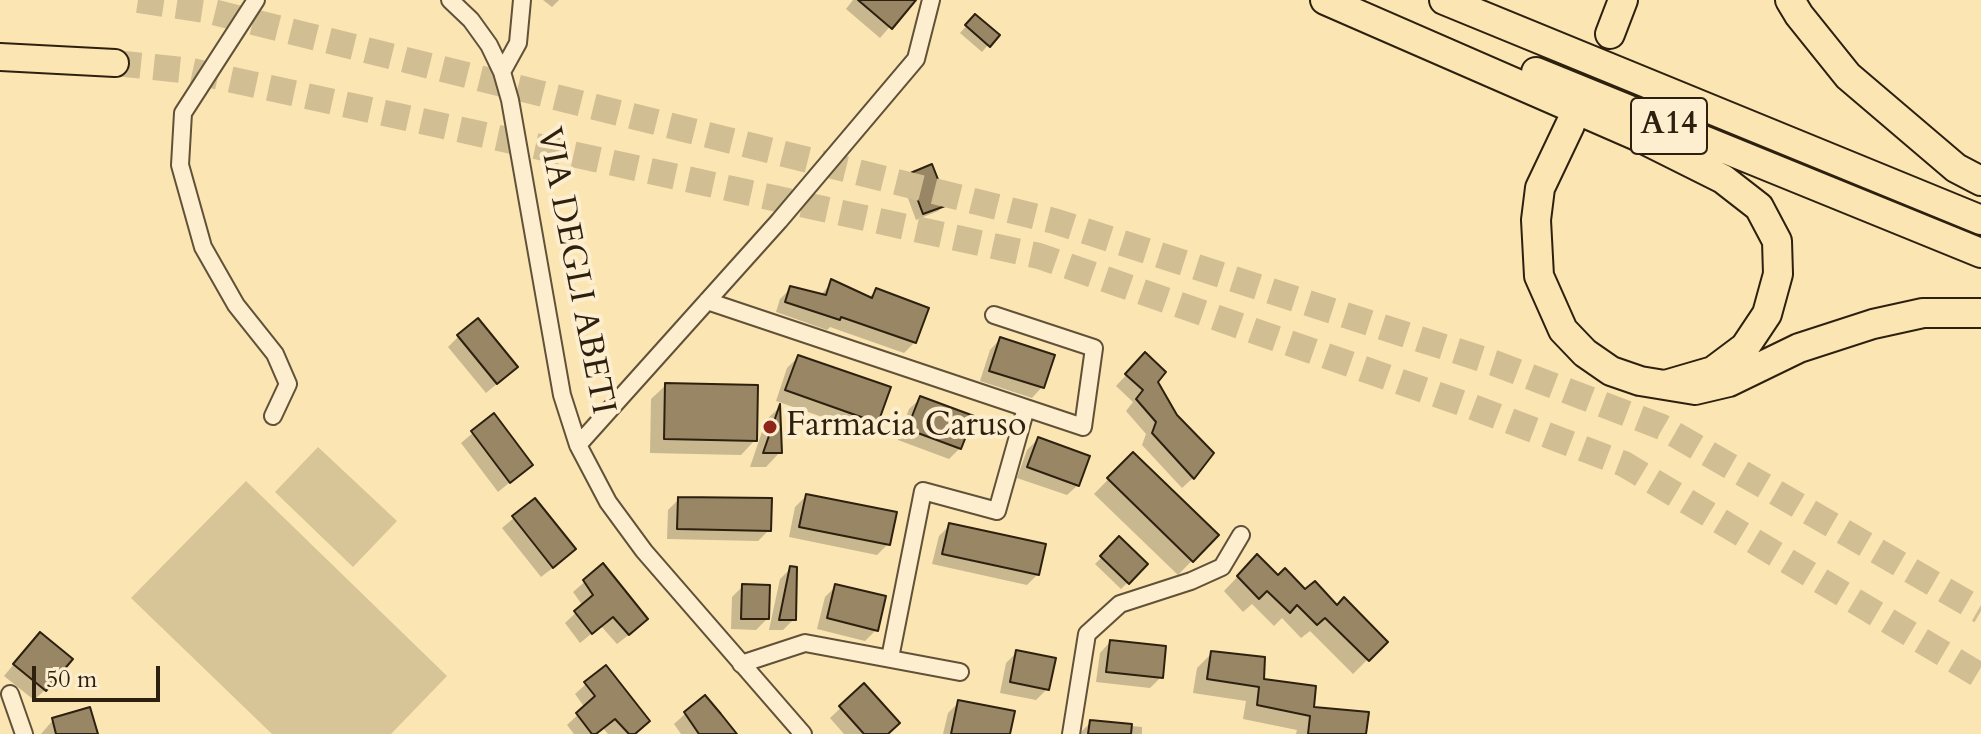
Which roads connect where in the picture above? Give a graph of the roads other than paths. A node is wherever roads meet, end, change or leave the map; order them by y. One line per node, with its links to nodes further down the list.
1 (256, 0): 23 (street)
2 (450, 0): 13 (street, VIA DEGLI ABETI)
3 (522, 0): 13 (street)
4 (931, 0): 18 (street)
5 (1325, 0): 21 (highway)
6 (1357, 0): 17 (highway, A14)
7 (1444, 0): 16 (highway, A14)
8 (1623, 0): 10 (highway)
9 (1790, 0): 15 (highway)
10 (1610, 34)
11 (0, 57): 12 (highway)
12 (115, 63)
13 (502, 72): 24 (street, VIA DEGLI ABETI)
14 (1570, 125): 21 (highway)
15 (1981, 181)
16 (1981, 220)
17 (1981, 253)
18 (707, 301): 22 (street); 24 (street)
19 (1981, 313): 21 (highway)
20 (994, 315): 22 (street)
21 (1665, 385)
22 (1026, 408): 26 (street)
23 (273, 416)
24 (578, 445): 27 (street, VIA DEGLI ABETI)
25 (1241, 535): 32 (street)
26 (890, 658): 27 (street); 28 (street)
27 (741, 664): 31 (street, VIA DEGLI ABETI)
28 (960, 672)
29 (10, 694): 30 (street)
30 (24, 734)
31 (803, 734)
32 (1071, 734)

